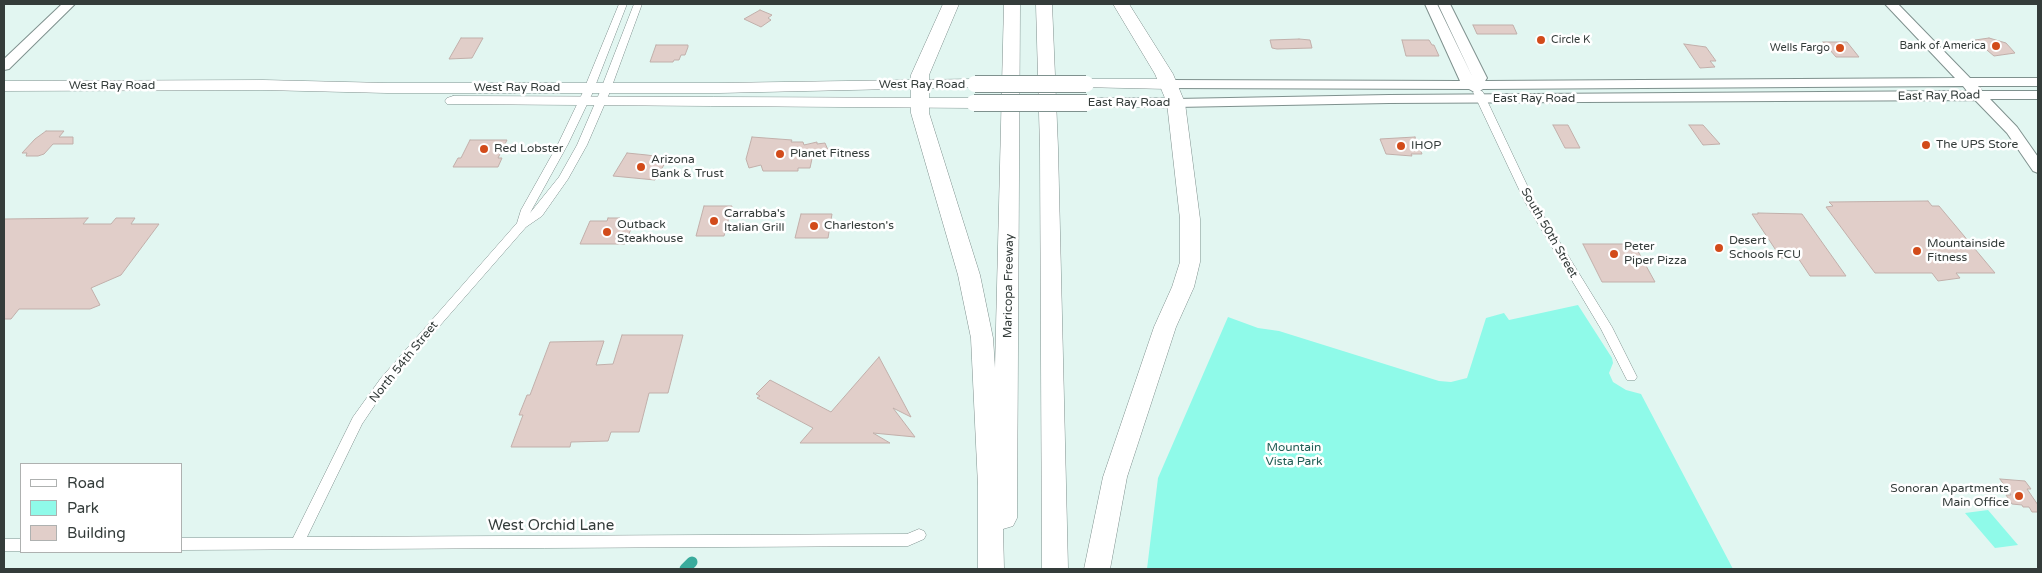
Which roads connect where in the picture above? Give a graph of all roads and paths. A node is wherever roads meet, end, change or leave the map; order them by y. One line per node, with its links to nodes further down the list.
1 (55, 4): 12 (main road)
2 (69, 4): 13 (main road)
3 (623, 4): 21 (street, North 54th Street)
4 (638, 4): 22 (street, North 54th Street)
5 (951, 4): 23 (highway)
6 (1012, 4): 40 (highway, Maricopa Freeway)
7 (1044, 4): 41 (highway)
8 (1121, 4): 18 (highway)
9 (1431, 4): 20 (main road, South 50th Street)
10 (1444, 4): 20 (main road, South 50th Street)
11 (1890, 4): 14 (main road)
12 (4, 51)
13 (4, 66)
14 (1966, 82): 15 (main road, East Ray Road); 20 (main road, East Ray Road); 25 (main road)
15 (2038, 82)
16 (1030, 84): 17 (main road, East Ray Road, bridge); 23 (main road, West Ray Road, bridge)
17 (1086, 84): 18 (main road, East Ray Road)
18 (1168, 84): 20 (main road, East Ray Road); 27 (highway)
19 (4, 86): 21 (main road, West Ray Road)
20 (1478, 92): 25 (main road, East Ray Road); 27 (main road, East Ray Road); 33 (street, South 50th Street)
21 (587, 94): 22 (main road, West Ray Road); 26 (main road, West Ray Road); 32 (street, North 54th Street)
22 (604, 94): 23 (main road, West Ray Road); 32 (street, North 54th Street)
23 (919, 94): 28 (main road, West Ray Road); 39 (highway)
24 (2038, 95): 25 (main road, East Ray Road)
25 (1980, 96): 31 (main road)
26 (4, 97)
27 (1176, 102): 30 (main road, East Ray Road); 42 (highway)
28 (974, 103): 29 (main road, West Ray Road, bridge)
29 (1030, 103): 30 (main road, East Ray Road, bridge)
30 (1087, 103)
31 (2038, 168)
32 (522, 224): 36 (street, North 54th Street)
33 (1631, 377)
34 (919, 535): 36 (street, West Orchid Lane)
35 (182, 544): 36 (street, West Orchid Lane)
36 (297, 544)
37 (4, 545): 38 (street)
38 (20, 545)
39 (991, 569)
40 (1003, 569)
41 (1055, 569)
42 (1097, 569)

